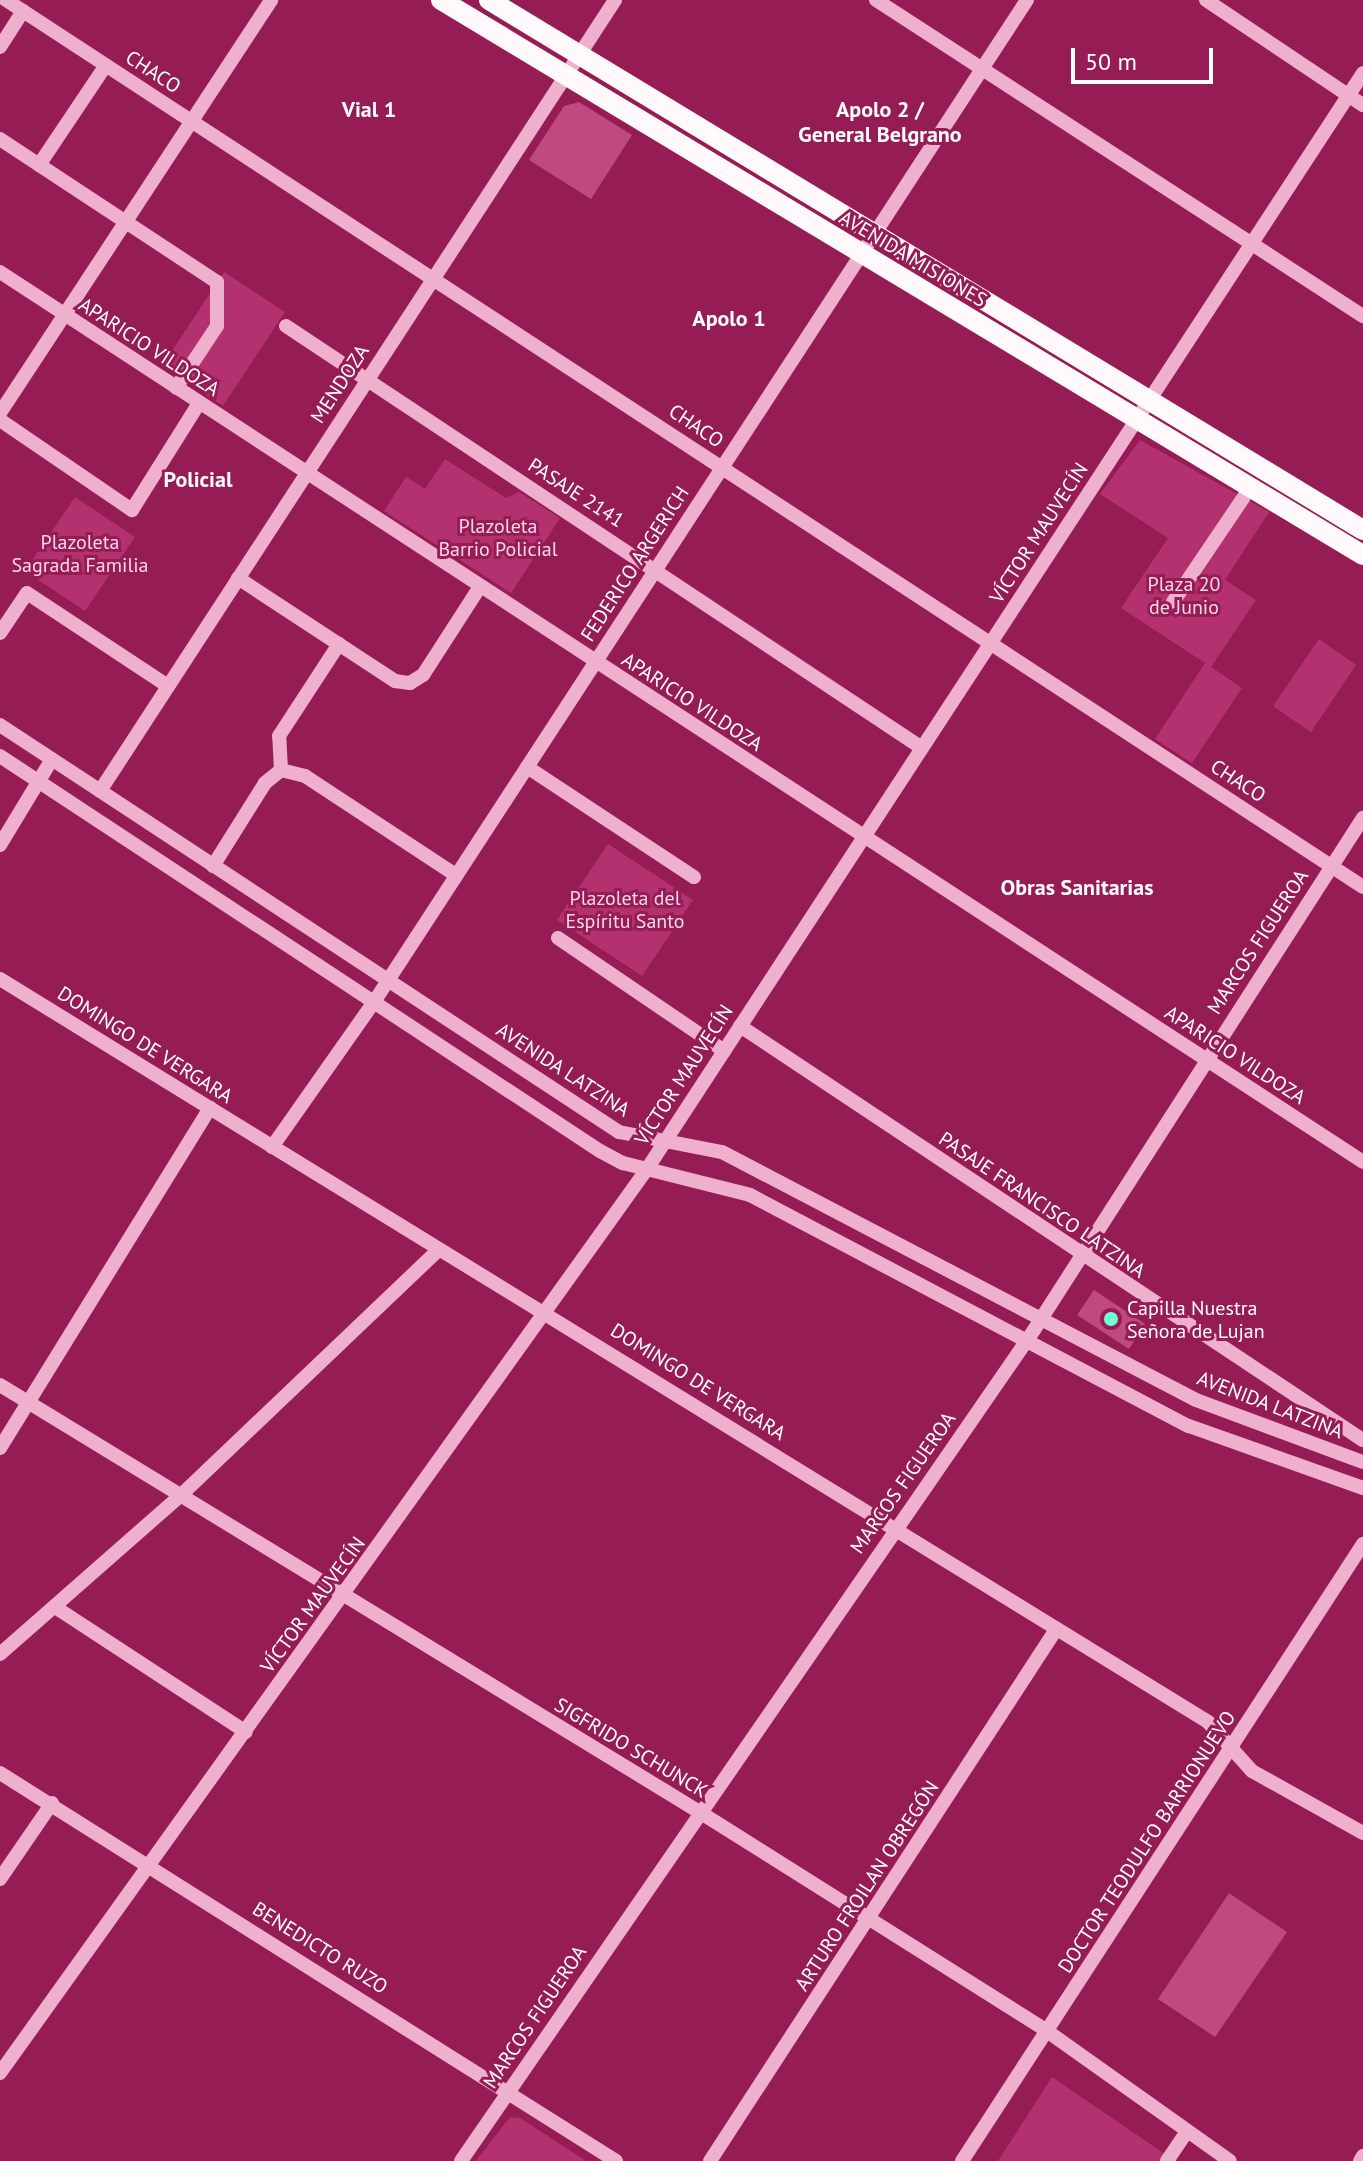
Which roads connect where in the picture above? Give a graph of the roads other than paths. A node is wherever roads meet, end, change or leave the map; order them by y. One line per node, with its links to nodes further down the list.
1 (6, 0): 9 (street, CHACO)
2 (271, 0): 18 (street)
3 (441, 0): 15 (main road, AVENIDA MISIONES)
4 (489, 0): 11 (main road, AVENIDA MISIONES)
5 (615, 0): 11 (street, MENDOZA)
6 (876, 0): 13 (street)
7 (1027, 0): 13 (street, FEDERICO ARGERICH)
8 (1206, 0): 16 (street)
9 (23, 11): 10 (street); 12 (street, CHACO)
10 (0, 47)
11 (579, 53): 15 (street, MENDOZA); 22 (main road, AVENIDA MISIONES)
12 (106, 65): 18 (street, CHACO); 20 (street)
13 (982, 69): 22 (street, FEDERICO ARGERICH); 23 (street)
14 (1363, 73): 16 (street, VÍCTOR MAUVECÍN)
15 (566, 74): 24 (main road, AVENIDA MISIONES); 26 (street, MENDOZA)
16 (1348, 95): 17 (street); 23 (street, VÍCTOR MAUVECÍN)
17 (1363, 105)
18 (192, 121): 21 (street); 26 (street, CHACO)
19 (0, 139): 20 (street)
20 (39, 165): 21 (street)
21 (125, 222): 27 (street); 31 (street)
22 (877, 234): 24 (street, FEDERICO ARGERICH); 32 (main road, AVENIDA MISIONES)
23 (1252, 242): 28 (street); 32 (street, VÍCTOR MAUVECÍN)
24 (861, 255): 36 (main road, AVENIDA MISIONES); 37 (street, FEDERICO ARGERICH)
25 (0, 272): 27 (street, APARICIO VILDOZA)
26 (434, 277): 30 (street, MENDOZA); 37 (street, CHACO)
27 (64, 315): 31 (street, APARICIO VILDOZA); 34 (street)
28 (1363, 316)
29 (286, 326): 30 (street, PASAJE 2141)
30 (367, 379): 38 (street, MENDOZA); 42 (street, PASAJE 2141)
31 (176, 388): 33 (street, APARICIO VILDOZA)
32 (1149, 401): 36 (street, VÍCTOR MAUVECÍN); 40 (main road, AVENIDA MISIONES)
33 (199, 403): 35 (street); 38 (street, APARICIO VILDOZA)
34 (0, 413)
35 (0, 420)
36 (1136, 420): 39 (main road, AVENIDA MISIONES); 47 (street, VÍCTOR MAUVECÍN)
37 (722, 468): 42 (street, FEDERICO ARGERICH); 47 (street, CHACO)
38 (307, 473): 43 (street, MENDOZA); 44 (street, APARICIO VILDOZA)
39 (1250, 488): 41 (main road, AVENIDA MISIONES); 45 (street)
40 (1363, 530)
41 (1363, 555)
42 (656, 570): 49 (street, FEDERICO ARGERICH); 52 (street, PASAJE 2141)
43 (238, 578): 48 (street); 50 (street, MENDOZA)
44 (479, 588): 48 (street); 49 (street, APARICIO VILDOZA)
45 (1173, 602)
46 (0, 633): 50 (street)
47 (991, 642): 52 (street, VÍCTOR MAUVECÍN); 63 (street, CHACO)
48 (339, 644): 56 (street)
49 (595, 662): 55 (street, FEDERICO ARGERICH); 60 (street, APARICIO VILDOZA)
50 (168, 686): 58 (street, MENDOZA)
51 (0, 725): 54 (street, AVENIDA LATZINA)
52 (922, 748): 60 (street, VÍCTOR MAUVECÍN)
53 (0, 756): 57 (street)
54 (52, 759): 57 (street); 58 (street, AVENIDA LATZINA)
55 (527, 767): 64 (street, FEDERICO ARGERICH); 65 (street)
56 (281, 770): 62 (street); 64 (street)
57 (39, 781): 61 (street); 70 (street)
58 (100, 791): 62 (street, AVENIDA LATZINA)
59 (1363, 818): 63 (street, MARCOS FIGUEROA)
60 (864, 837): 71 (street, VÍCTOR MAUVECÍN); 73 (street, APARICIO VILDOZA)
61 (0, 845)
62 (213, 866): 69 (street, AVENIDA LATZINA)
63 (1331, 866): 66 (street, CHACO); 73 (street, MARCOS FIGUEROA)
64 (456, 875): 69 (street, FEDERICO ARGERICH)
65 (694, 877)
66 (1363, 887)
67 (558, 938): 72 (street)
68 (0, 979): 74 (street, DOMINGO DE VERGARA)
69 (387, 980): 70 (street, FEDERICO ARGERICH); 75 (street, AVENIDA LATZINA)
70 (374, 1002): 76 (street, FEDERICO ARGERICH); 78 (street)
71 (740, 1026): 72 (street, VÍCTOR MAUVECÍN); 80 (street, PASAJE FRANCISCO LATZINA)
72 (724, 1051): 75 (street, VÍCTOR MAUVECÍN)
73 (1205, 1059): 77 (street, APARICIO VILDOZA); 80 (street, MARCOS FIGUEROA)
74 (210, 1108): 76 (street, DOMINGO DE VERGARA); 85 (street)
75 (666, 1139): 78 (street, VÍCTOR MAUVECÍN); 82 (street, AVENIDA LATZINA)
76 (272, 1147): 79 (street, DOMINGO DE VERGARA)
77 (1363, 1162)
78 (647, 1169): 81 (street, VÍCTOR MAUVECÍN); 83 (street)
79 (438, 1250): 81 (street, DOMINGO DE VERGARA); 90 (street)
80 (1080, 1256): 82 (street, MARCOS FIGUEROA); 86 (street, PASAJE FRANCISCO LATZINA)
81 (546, 1311): 91 (street, DOMINGO DE VERGARA); 93 (street, VÍCTOR MAUVECÍN)
82 (1041, 1318): 83 (street, MARCOS FIGUEROA); 88 (street, AVENIDA LATZINA)
83 (1026, 1341): 89 (street); 91 (street, MARCOS FIGUEROA)
84 (0, 1385): 85 (street, SIGFRIDO SCHUNCK)
85 (28, 1403): 87 (street); 90 (street, SIGFRIDO SCHUNCK)
86 (1363, 1440)
87 (0, 1448)
88 (1363, 1462)
89 (1363, 1488)
90 (179, 1497): 93 (street, SIGFRIDO SCHUNCK); 94 (street)
91 (896, 1529): 95 (street, DOMINGO DE VERGARA); 101 (street, MARCOS FIGUEROA)
92 (1363, 1544): 98 (street, DOCTOR TEODULFO BARRIONUEVO)
93 (342, 1599): 97 (street, VÍCTOR MAUVECÍN); 101 (street, SIGFRIDO SCHUNCK)
94 (55, 1607): 96 (street); 97 (street)
95 (1055, 1631): 98 (street, DOMINGO DE VERGARA); 105 (street, ARTURO FROILAN OBREGÓN)
96 (0, 1654)
97 (246, 1732): 103 (street, VÍCTOR MAUVECÍN)
98 (1232, 1750): 102 (street, DOMINGO DE VERGARA); 106 (street, DOCTOR TEODULFO BARRIONUEVO)
99 (0, 1773): 100 (street, BENEDICTO RUZO)
100 (52, 1803): 103 (street, BENEDICTO RUZO); 104 (street)
101 (698, 1811): 105 (street, SIGFRIDO SCHUNCK); 108 (street, MARCOS FIGUEROA)
102 (1363, 1833)
103 (149, 1863): 107 (street, VÍCTOR MAUVECÍN); 108 (street, BENEDICTO RUZO)
104 (0, 1879)
105 (868, 1921): 106 (street, SIGFRIDO SCHUNCK); 112 (street, ARTURO FROILAN OBREGÓN)
106 (1047, 2031): 109 (street, SIGFRIDO SCHUNCK); 113 (street, DOCTOR TEODULFO BARRIONUEVO)
107 (0, 2073)
108 (508, 2091): 110 (street, MARCOS FIGUEROA); 111 (street, BENEDICTO RUZO)
109 (1186, 2133): 114 (street); 115 (street, SIGFRIDO SCHUNCK)
110 (461, 2161)
111 (616, 2161)
112 (710, 2161)
113 (962, 2161)
114 (1167, 2161)
115 (1230, 2161)

